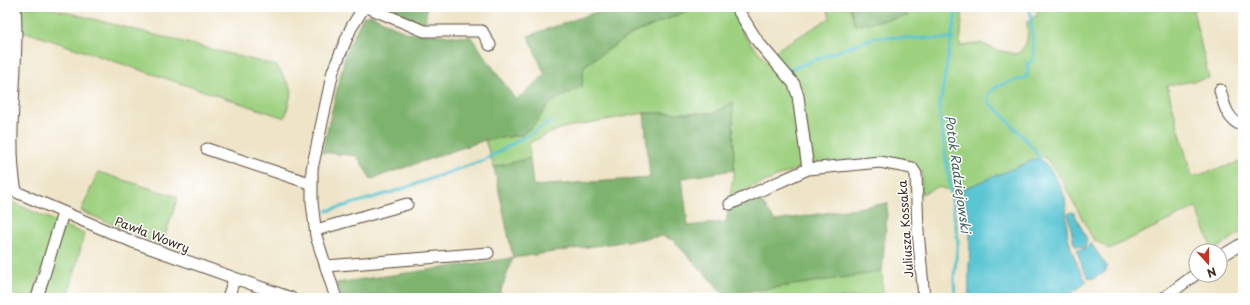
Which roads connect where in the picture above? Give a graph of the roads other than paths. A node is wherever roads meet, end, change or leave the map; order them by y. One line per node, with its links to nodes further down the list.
1 (15, 7): 10 (street)
2 (365, 7): 4 (street); 9 (street)
3 (736, 7): 8 (street)
4 (490, 45)
5 (1220, 90): 6 (street)
6 (1243, 126)
7 (207, 149): 9 (street)
8 (808, 170): 12 (street, Juliusza Kossaka); 25 (street, Juliusza Kossaka)
9 (312, 184): 14 (street)
10 (12, 190): 13 (street, Pawła Wowry)
11 (407, 204): 14 (street)
12 (730, 204)
13 (63, 213): 19 (street, Pawła Wowry); 21 (street)
14 (316, 230): 18 (street)
15 (1243, 243): 16 (street)
16 (1228, 252)
17 (488, 253): 18 (street)
18 (326, 266): 24 (street)
19 (234, 279): 22 (street); 23 (street, Pawła Wowry)
20 (1188, 280): 26 (street)
21 (37, 298)
22 (228, 298)
23 (291, 298)
24 (336, 298)
25 (924, 298)
26 (1164, 298)

